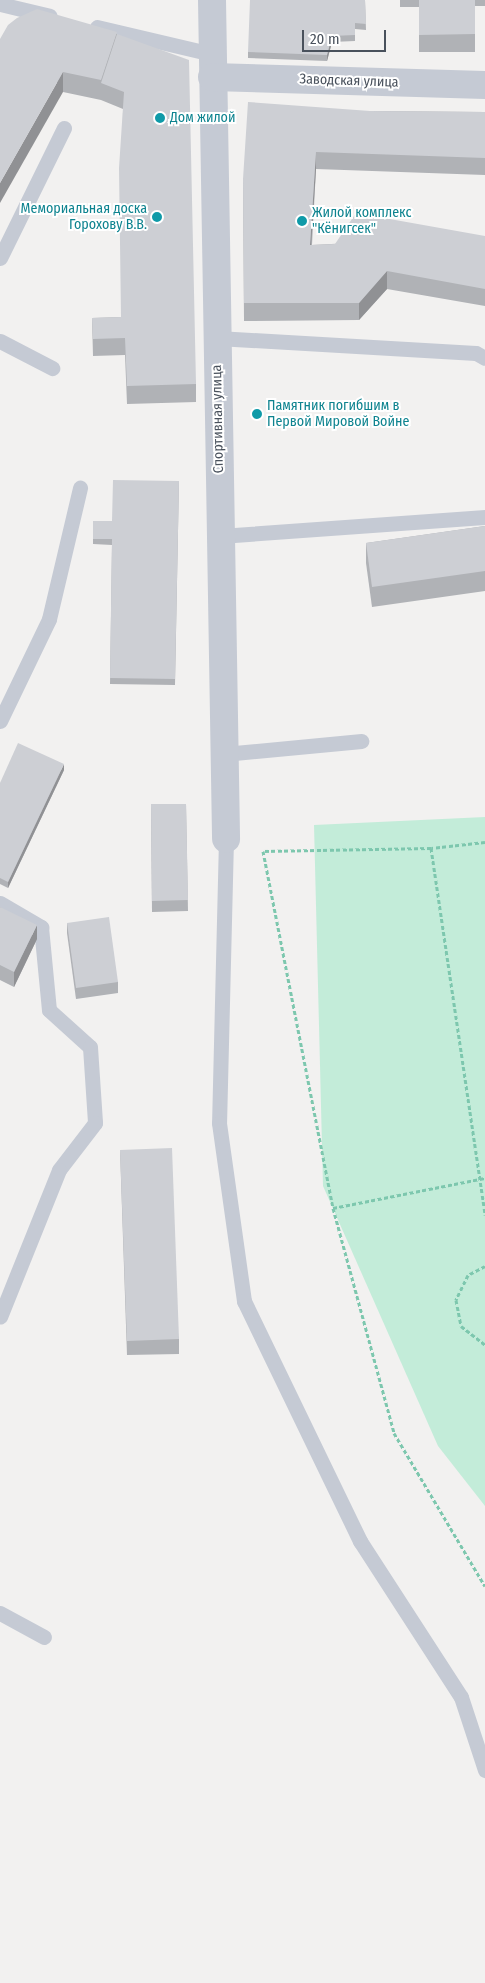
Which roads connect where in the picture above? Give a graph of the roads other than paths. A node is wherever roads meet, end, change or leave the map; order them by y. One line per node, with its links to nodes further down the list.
1 (212, 0): 3 (street, Спортивная улица)
2 (0, 4): 3 (lane)
3 (212, 66): 4 (street, Заводская улица); 7 (street, Спортивная улица)
4 (485, 85)
5 (64, 128): 6 (lane)
6 (0, 258)
7 (217, 338): 9 (lane); 13 (street, Спортивная улица)
8 (0, 341): 10 (lane)
9 (485, 358)
10 (52, 368)
11 (80, 488): 14 (lane)
12 (485, 518): 13 (lane)
13 (220, 536): 16 (street, Спортивная улица)
14 (0, 721)
15 (361, 741): 16 (lane)
16 (224, 754): 17 (street, Спортивная улица)
17 (226, 839): 22 (lane)
18 (0, 903): 19 (lane)
19 (0, 1317)
20 (0, 1613): 21 (lane)
21 (44, 1637)
22 (485, 1770)

